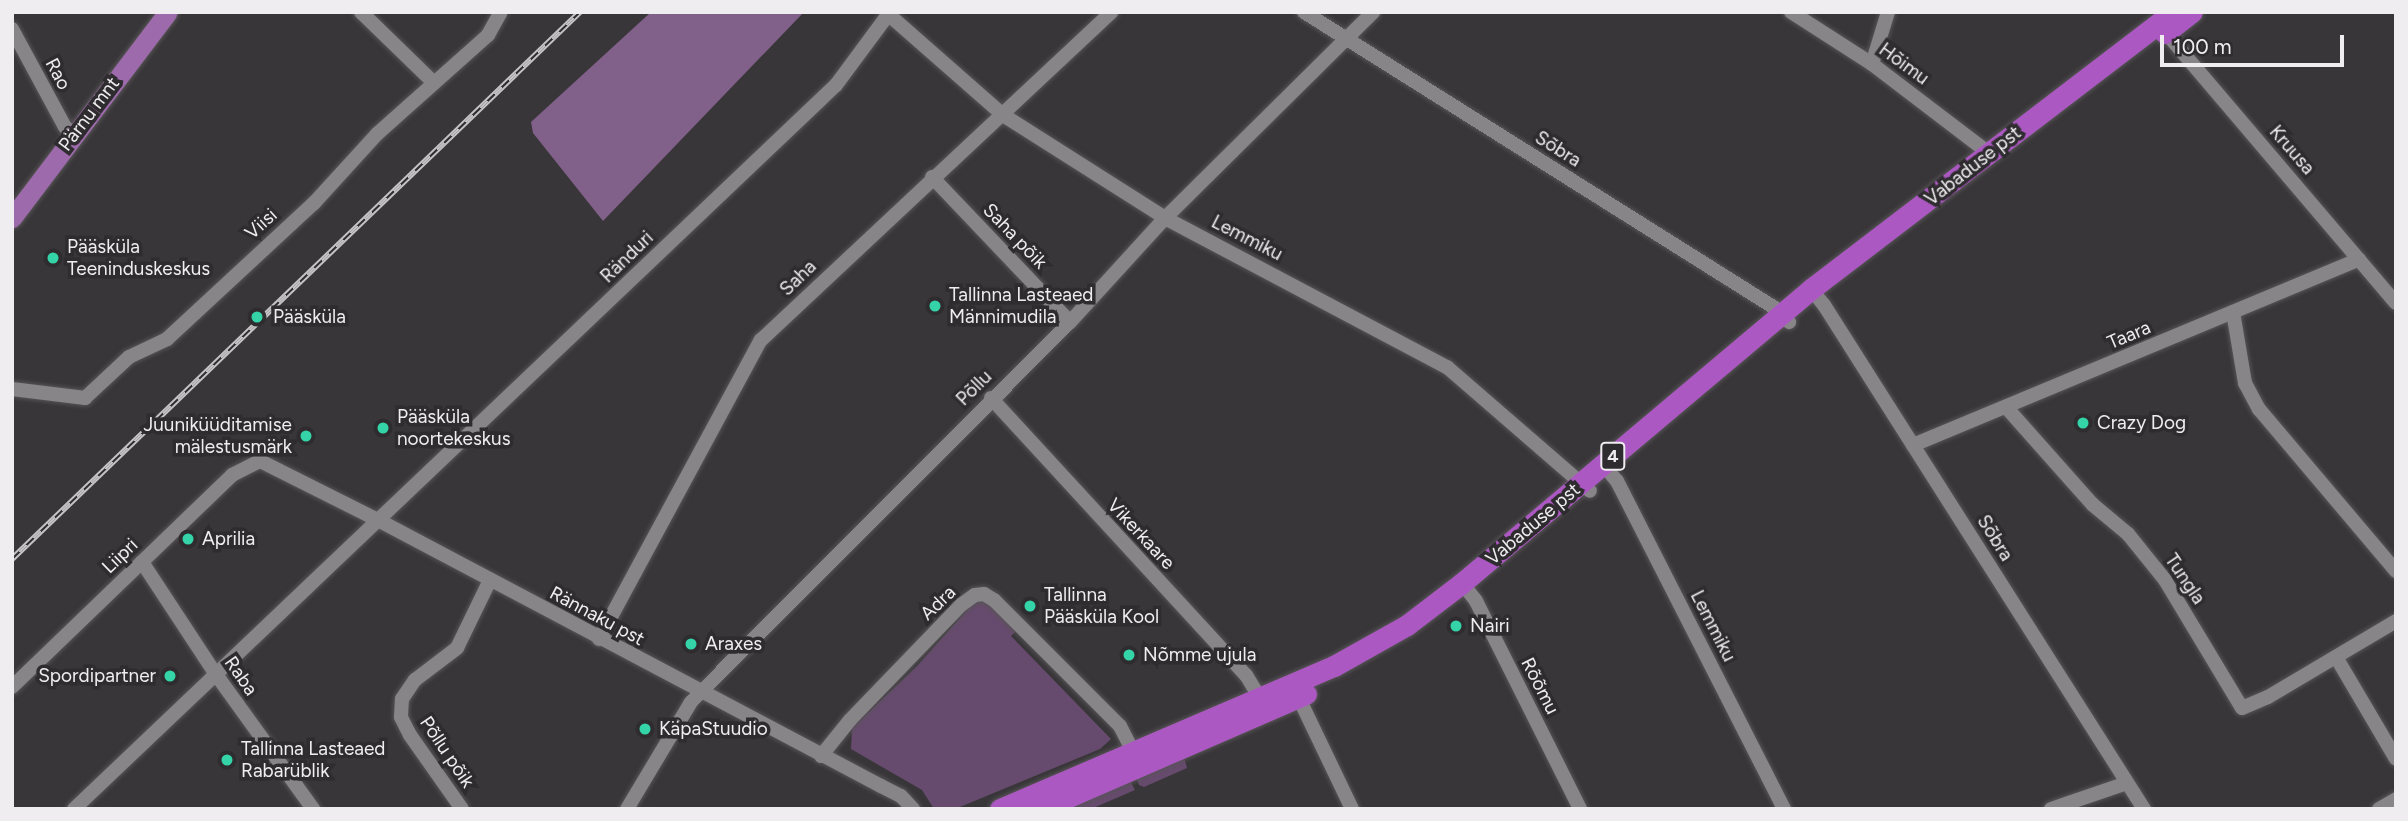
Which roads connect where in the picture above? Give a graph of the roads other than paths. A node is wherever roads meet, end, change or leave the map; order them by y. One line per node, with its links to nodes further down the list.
1 (169, 12): 17 (main road, Pärnu mnt)
2 (361, 12): 15 (street)
3 (501, 12): 15 (street, Viisi)
4 (1111, 12): 16 (street, Saha)
5 (1304, 12): 13 (street, Sõbra)
6 (1373, 12): 13 (street, Põllu)
7 (1791, 12): 14 (street, Hõimu)
8 (1888, 12): 14 (street)
9 (2192, 12): 11 (highway, Vabaduse pst / 4)
10 (889, 13): 16 (street, Lemmiku); 36 (street, Ränduri)
11 (2165, 23): 18 (highway, Vabaduse pst / 4); 22 (street, Kruusa); 24 (highway, Vabaduse pst / 4)
12 (12, 29): 17 (street, Rao)
13 (1347, 40): 21 (street, Põllu); 27 (street, Sõbra)
14 (1872, 64): 18 (street, Hõimu)
15 (433, 82): 29 (street, Viisi)
16 (1003, 115): 19 (street, Saha); 21 (street, Lemmiku)
17 (74, 134): 20 (main road, Pärnu mnt)
18 (1989, 153): 24 (highway, Vabaduse pst / 4)
19 (932, 177): 28 (street, Saha põik); 42 (street, Saha)
20 (12, 218)
21 (1165, 218): 28 (street, Põllu); 35 (street, Lemmiku)
22 (2359, 259): 23 (street, Kruusa); 26 (street, Taara)
23 (2391, 287): 25 (street, Kruusa)
24 (1815, 294): 27 (highway, Vabaduse pst / 4); 32 (street, Sõbra)
25 (2396, 303)
26 (2233, 312): 31 (street, Taara); 38 (street)
27 (1786, 318): 34 (highway, Vabaduse pst / 4)
28 (1070, 322): 30 (street, Põllu)
29 (12, 389)
30 (991, 398): 47 (street, Põllu); 48 (street, Vikerkaare)
31 (2006, 407): 32 (street, Taara); 43 (street, Tungla)
32 (1913, 445): 52 (street, Sõbra)
33 (260, 461): 36 (street, Rännaku pst); 37 (street, Liipri)
34 (1607, 469): 35 (highway, Vabaduse pst / 4); 63 (street, Lemmiku)
35 (1586, 487): 40 (highway, Vabaduse pst / 4)
36 (378, 520): 39 (street, Rännaku pst); 44 (street)
37 (142, 562): 44 (street, Raba); 45 (street, Liipri)
38 (2396, 571)
39 (490, 580): 42 (street, Rännaku pst); 56 (street, Põllu põik)
40 (1466, 587): 46 (highway, Vabaduse pst / 4); 62 (street, Rõõmu)
41 (2396, 621): 43 (street, Tungla)
42 (599, 639): 47 (street, Rännaku pst)
43 (2336, 657): 50 (street)
44 (215, 673): 54 (street); 55 (street, Raba)
45 (12, 687)
46 (1295, 691): 48 (highway, Vabaduse pst / 4); 51 (highway, Vabaduse pst / 4); 61 (street)
47 (700, 692): 49 (street, Rännaku pst); 57 (street, Põllu)
48 (1260, 698): 51 (highway, Vabaduse pst / 4)
49 (821, 756): 51 (street, Adra); 58 (street, Rännaku pst)
50 (2396, 759)
51 (1137, 760): 59 (highway, Vabaduse pst / 4); 60 (highway, Vabaduse pst / 4)
52 (2127, 783): 64 (street); 65 (street, Sõbra)
53 (2396, 799): 66 (street)
54 (74, 809)
55 (313, 809)
56 (462, 809)
57 (627, 809)
58 (913, 809)
59 (1000, 809)
60 (1041, 809)
61 (1352, 809)
62 (1580, 809)
63 (1784, 809)
64 (2051, 809)
65 (2144, 809)
66 (2379, 809)

